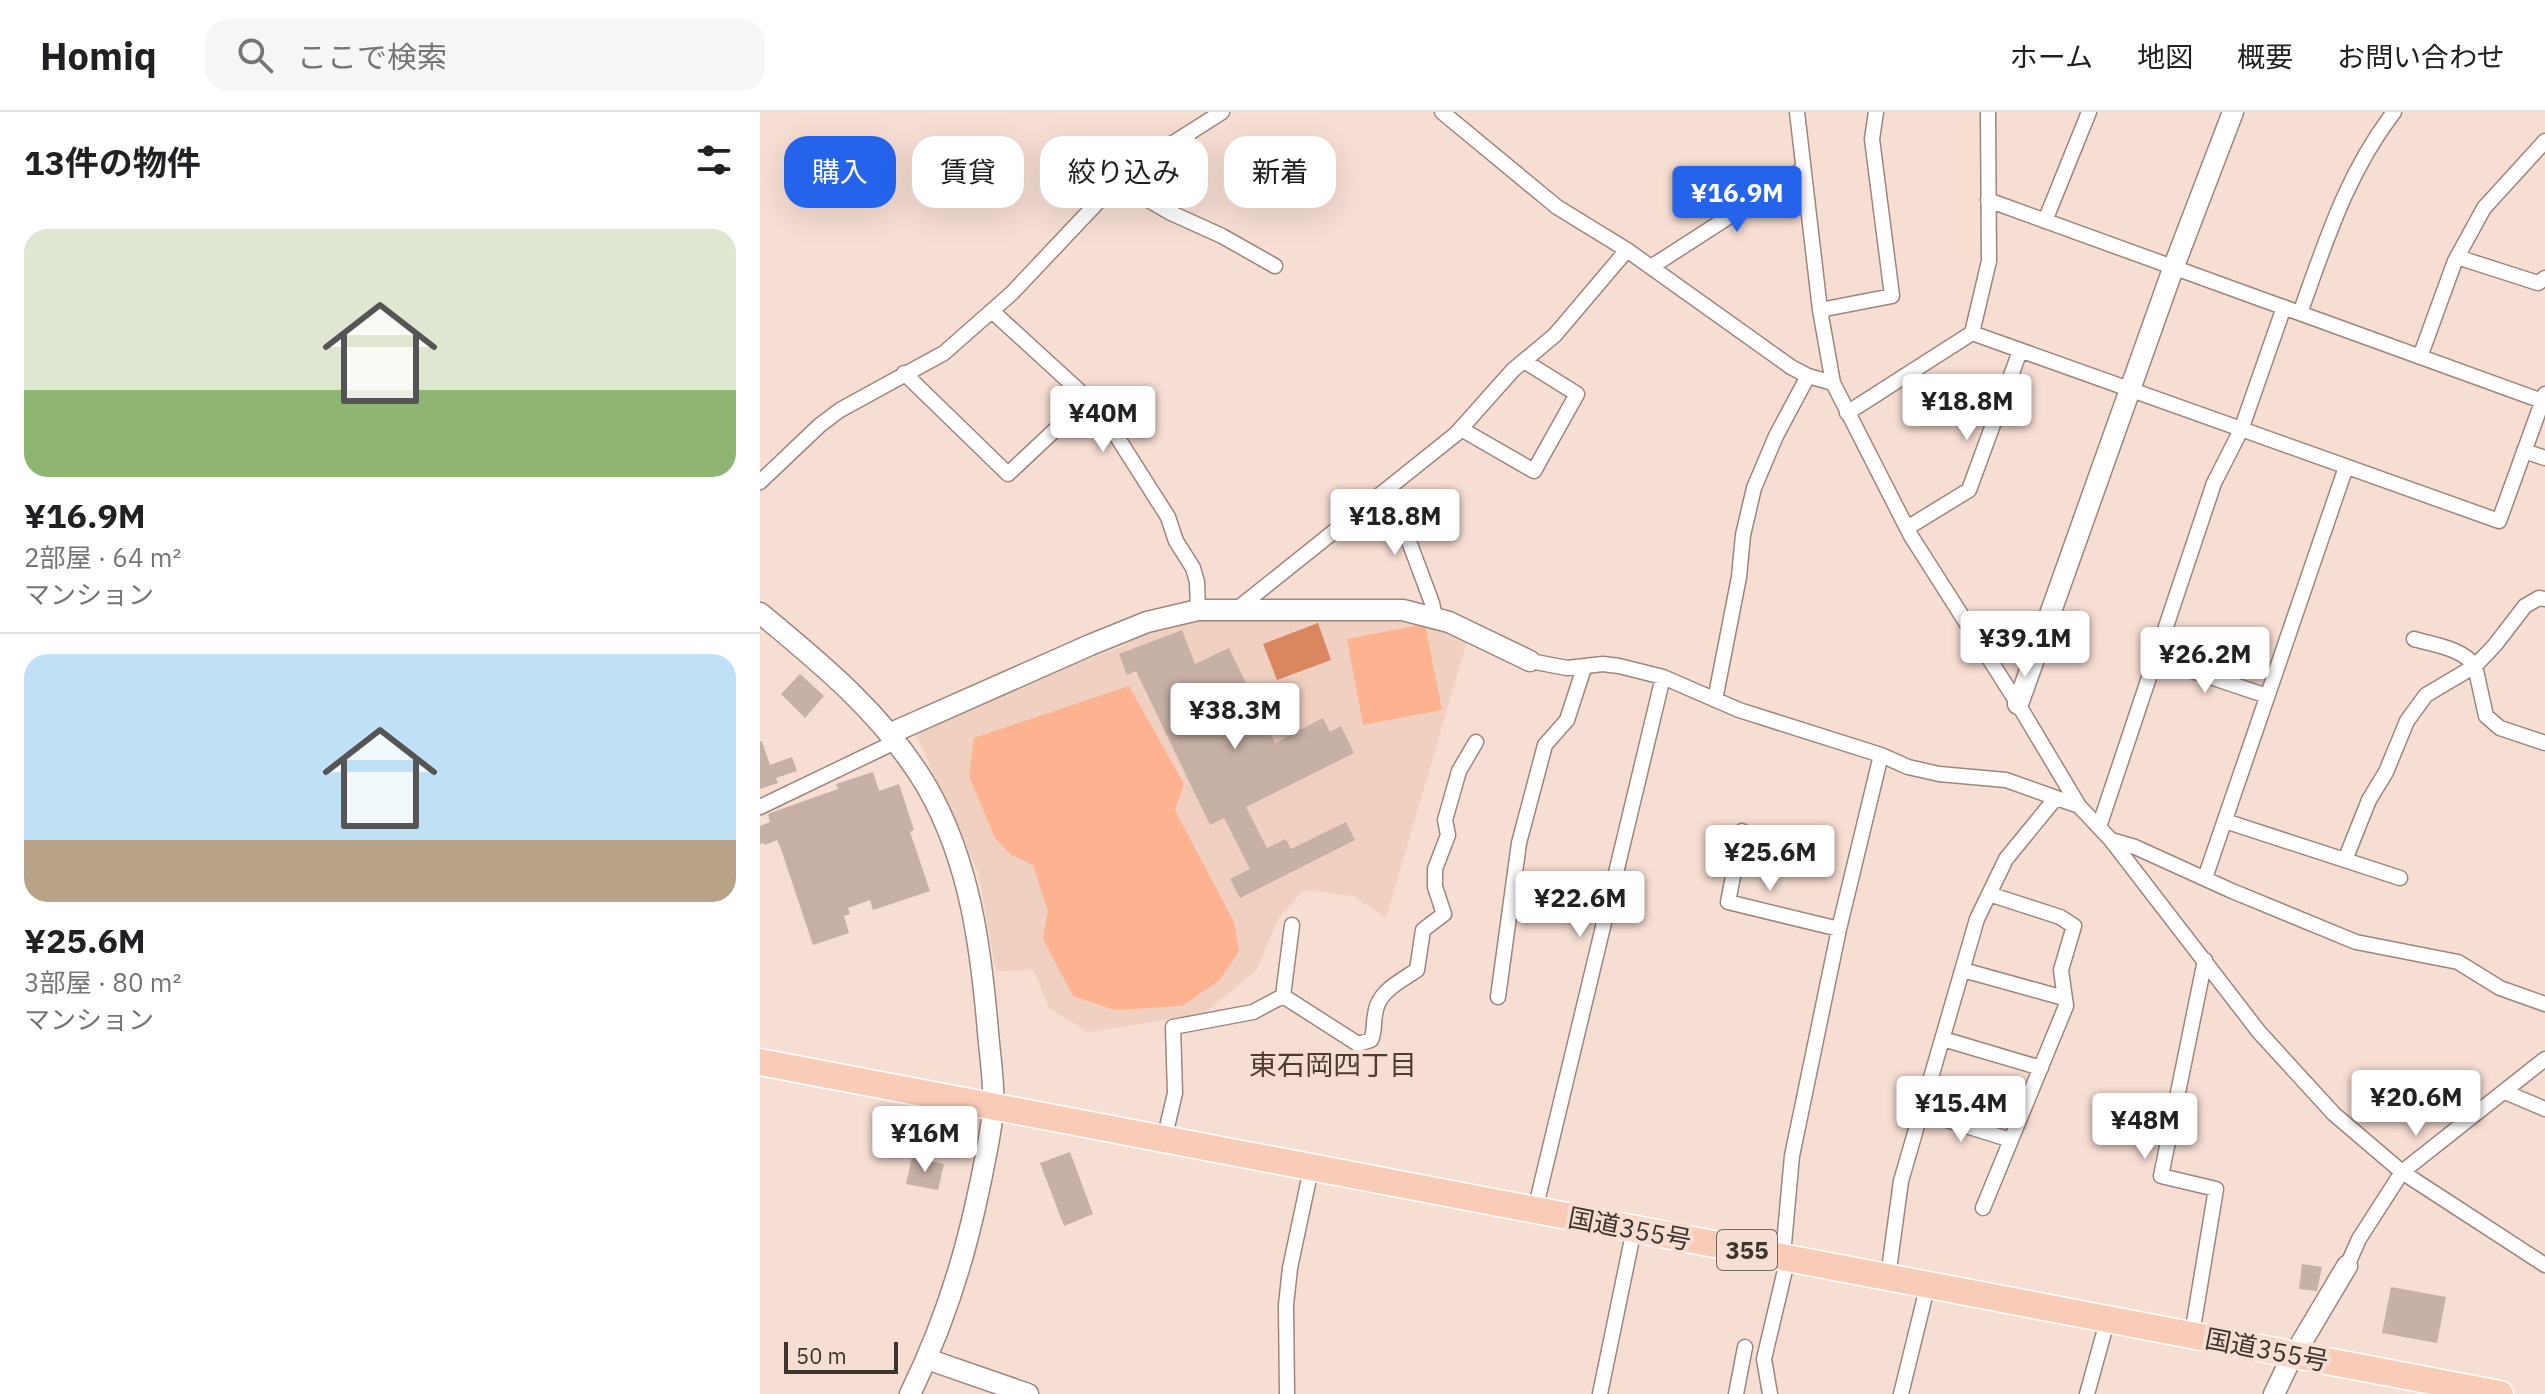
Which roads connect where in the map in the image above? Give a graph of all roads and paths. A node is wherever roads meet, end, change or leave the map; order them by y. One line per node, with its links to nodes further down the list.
1 (1222, 112): 9 (street)
2 (1442, 112): 16 (street)
3 (1797, 112): 11 (street)
4 (1876, 112): 23 (street)
5 (1988, 112): 12 (street)
6 (2089, 112): 15 (street)
7 (2233, 112): 19 (street)
8 (2394, 112): 25 (street)
9 (1186, 136)
10 (2545, 141): 17 (street)
11 (1803, 169): 20 (street); 23 (street)
12 (1988, 200): 15 (street); 26 (street)
13 (1092, 208): 24 (street)
14 (1162, 208): 18 (street)
15 (2045, 221): 19 (street)
16 (1627, 250): 20 (street); 29 (street)
17 (2457, 257): 21 (street); 28 (street)
18 (1275, 266)
19 (2174, 266): 22 (street); 33 (street)
20 (1651, 267): 31 (street)
21 (2545, 278)
22 (2284, 307): 25 (street); 38 (street)
23 (1820, 310): 32 (street)
24 (993, 312): 30 (street); 34 (street)
25 (2300, 313): 28 (street)
26 (1972, 333): 27 (street); 36 (street)
27 (2020, 351): 33 (street); 44 (street)
28 (2420, 357): 35 (street)
29 (1524, 361): 37 (street); 37 (street)
30 (904, 373): 34 (street); 42 (street)
31 (1808, 376): 32 (street); 57 (street)
32 (1833, 383): 36 (street)
33 (2130, 389): 38 (street); 58 (street)
34 (1089, 398): 47 (street)
35 (2544, 398): 39 (street)
36 (1847, 413): 44 (street)
37 (1461, 429): 43 (street)
38 (2241, 430): 41 (street); 51 (street)
39 (2524, 451): 40 (street); 41 (street)
40 (2545, 458)
41 (2346, 467): 56 (street)
42 (760, 482)
43 (1389, 488): 46 (street); 49 (street)
44 (1907, 528): 58 (street)
45 (2545, 599): 53 (street)
46 (1237, 609): 47 (street); 49 (street)
47 (1198, 610): 59 (street)
48 (760, 613): 59 (street)
49 (1435, 617): 52 (street)
50 (2414, 639): 53 (street)
51 (2154, 658): 56 (street); 67 (street)
52 (1530, 661): 54 (street)
53 (2475, 666): 61 (street); 70 (street)
54 (1584, 668): 55 (street); 79 (street)
55 (1663, 677): 57 (street); 95 (street)
56 (2267, 696): 66 (street)
57 (1715, 700): 62 (street)
58 (2018, 704): 64 (street)
59 (892, 738): 65 (street); 87 (street)
60 (1476, 742): 78 (street)
61 (2545, 743)
62 (1881, 755): 63 (street); 75 (street)
63 (2055, 799): 64 (street); 73 (street)
64 (2079, 806): 67 (street)
65 (760, 807)
66 (2225, 821): 70 (street); 71 (street)
67 (2099, 827): 69 (street)
68 (1742, 831): 75 (street)
69 (2111, 840): 71 (street); 76 (street)
70 (2345, 860): 72 (street)
71 (2205, 878): 81 (street)
72 (2400, 878)
73 (1989, 894): 77 (street); 80 (street)
74 (1292, 925): 78 (street)
75 (1839, 929): 97 (street)
76 (2205, 960): 93 (street); 103 (street)
77 (1963, 970): 80 (street); 82 (street)
78 (1283, 996): 90 (street)
79 (1498, 997)
80 (2064, 998): 85 (street)
81 (2545, 1004)
82 (1943, 1039): 85 (street); 89 (street)
83 (2545, 1059): 86 (street)
84 (760, 1062): 87 (highway, 国道355号 / 355)
85 (2041, 1068): 91 (street)
86 (2505, 1092): 88 (street); 93 (street)
87 (993, 1106): 90 (highway, 国道355号 / 355); 106 (street)
88 (2545, 1109)
89 (1921, 1112): 91 (street); 100 (street)
90 (1164, 1140): 92 (highway, 国道355号 / 355)
91 (2011, 1140): 94 (street)
92 (1311, 1169): 95 (highway, 国道355号 / 355); 109 (street)
93 (2402, 1172): 98 (street); 99 (street)
94 (1983, 1208)
95 (1535, 1210): 96 (highway, 国道355号 / 355)
96 (1634, 1229): 97 (highway, 国道355号 / 355); 110 (street)
97 (1783, 1257): 100 (highway, 国道355号 / 355); 112 (street)
98 (2545, 1265)
99 (2347, 1266): 105 (street)
100 (1888, 1277): 101 (highway, 国道355号 / 355)
101 (1928, 1284): 102 (highway, 国道355号 / 355); 113 (street)
102 (2108, 1318): 103 (highway, 国道355号 / 355); 114 (street)
103 (2192, 1334): 105 (highway, 国道355号 / 355)
104 (1745, 1347): 111 (street)
105 (2294, 1354): 115 (street); 116 (highway, 国道355号 / 355)
106 (927, 1359): 107 (street); 108 (street)
107 (910, 1394)
108 (1028, 1394)
109 (1287, 1394)
110 (1600, 1394)
111 (1736, 1394)
112 (1770, 1394)
113 (1901, 1394)
114 (2087, 1394)
115 (2274, 1394)
116 (2500, 1394)

